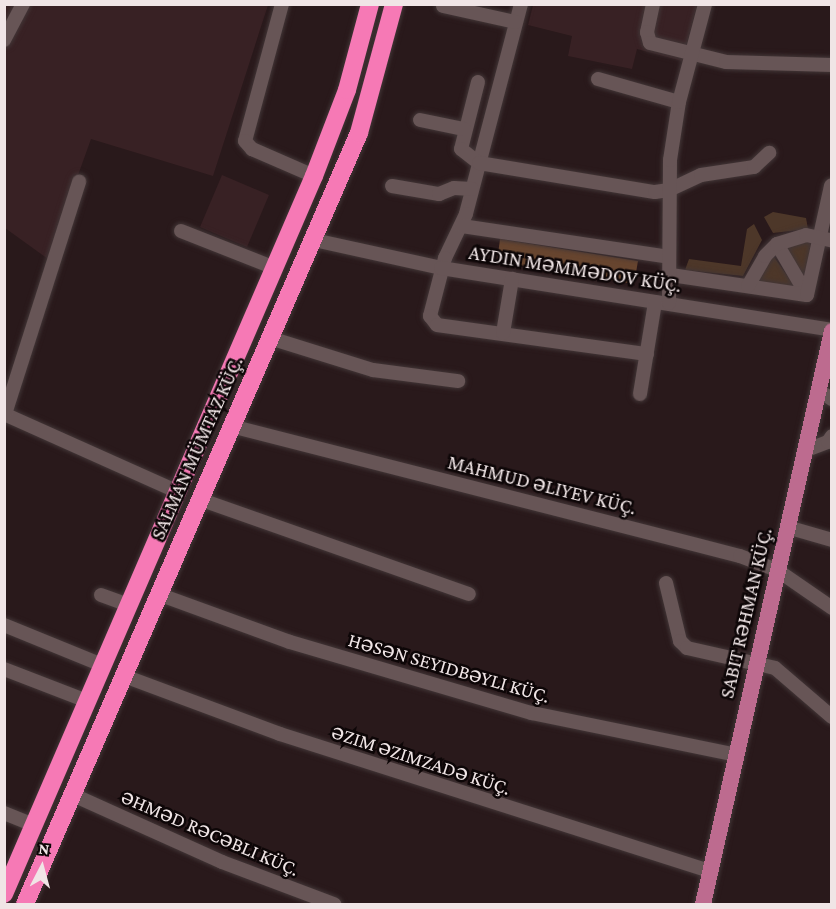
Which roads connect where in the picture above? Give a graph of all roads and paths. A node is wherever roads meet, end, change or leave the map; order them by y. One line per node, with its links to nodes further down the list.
1 (23, 4): 10 (street)
2 (282, 4): 20 (street)
3 (370, 4): 20 (highway)
4 (394, 4): 30 (highway, SALMAN MÜMTAZ KÜÇ.)
5 (521, 4): 9 (street)
6 (653, 4): 11 (street)
7 (705, 4): 11 (street)
8 (443, 6): 9 (street)
9 (515, 22): 19 (street)
10 (4, 40)
11 (693, 54): 12 (street); 15 (street)
12 (831, 65)
13 (598, 79): 15 (street)
14 (478, 82): 17 (street)
15 (679, 102): 25 (street)
16 (420, 120): 17 (street)
17 (464, 129): 19 (street)
18 (769, 153): 25 (street)
19 (479, 163): 24 (street); 25 (street)
20 (314, 176): 28 (highway)
21 (79, 182): 48 (street)
22 (392, 186): 24 (street)
23 (831, 186): 29 (street)
24 (472, 189): 26 (street)
25 (669, 190): 32 (street)
26 (462, 226): 32 (street); 34 (street)
27 (181, 231): 33 (street)
28 (291, 231): 30 (highway); 33 (highway)
29 (827, 239): 31 (street); 38 (street)
30 (314, 240): 34 (street); 43 (highway, SALMAN MÜMTAZ KÜÇ.)
31 (777, 244): 37 (street); 38 (street)
32 (669, 257): 35 (street)
33 (275, 268): 42 (highway)
34 (441, 268): 36 (street); 41 (street)
35 (671, 275): 37 (street); 39 (street)
36 (512, 279): 39 (street); 41 (street)
37 (748, 286): 38 (street)
38 (807, 295)
39 (662, 303): 40 (street); 44 (street)
40 (831, 331): 47 (main road, SABIT RƏHMAN KÜÇ.)
41 (502, 333): 44 (street)
42 (245, 335): 43 (highway); 52 (highway)
43 (269, 341): 45 (street); 49 (highway, SALMAN MÜMTAZ KÜÇ.)
44 (647, 354): 46 (street)
45 (458, 381)
46 (640, 394)
47 (825, 394): 51 (main road, SABIT RƏHMAN KÜÇ.)
48 (5, 414): 52 (street)
49 (231, 426): 53 (highway, SALMAN MÜMTAZ KÜÇ.); 56 (street, MAHMUD ƏLIYEV KÜÇ.)
50 (831, 436): 51 (street)
51 (804, 451): 54 (main road, SABIT RƏHMAN KÜÇ.)
52 (176, 491): 53 (highway); 61 (highway)
53 (199, 499): 58 (highway, SALMAN MÜMTAZ KÜÇ.); 59 (street)
54 (787, 527): 55 (street); 56 (main road, SABIT RƏHMAN KÜÇ.)
55 (831, 540)
56 (777, 570): 62 (street, MAHMUD ƏLIYEV KÜÇ.); 64 (main road, SABIT RƏHMAN KÜÇ.)
57 (666, 583): 64 (street)
58 (158, 594): 67 (highway, SALMAN MÜMTAZ KÜÇ.); 70 (street, HƏSƏN SEYIDBƏYLI KÜÇ.)
59 (470, 594)
60 (101, 595): 61 (street)
61 (128, 605): 65 (highway)
62 (831, 608)
63 (4, 625): 65 (street)
64 (756, 662): 69 (street); 70 (main road, SABIT RƏHMAN KÜÇ.)
65 (102, 665): 68 (highway)
66 (4, 669): 68 (street)
67 (124, 676): 71 (highway, SALMAN MÜMTAZ KÜÇ.); 74 (street, ƏZIM ƏZIMZADƏ KÜÇ.)
68 (87, 701): 73 (highway)
69 (831, 717)
70 (737, 755): 74 (main road, SABIT RƏHMAN KÜÇ.)
71 (71, 794): 76 (highway, SALMAN MÜMTAZ KÜÇ.); 77 (street, ƏHMƏD RƏCƏBLI KÜÇ.)
72 (6, 818): 73 (street)
73 (34, 825): 75 (highway)
74 (709, 871): 78 (main road, SABIT RƏHMAN KÜÇ.)
75 (4, 894)
76 (25, 904)
77 (334, 904)
78 (702, 904)

